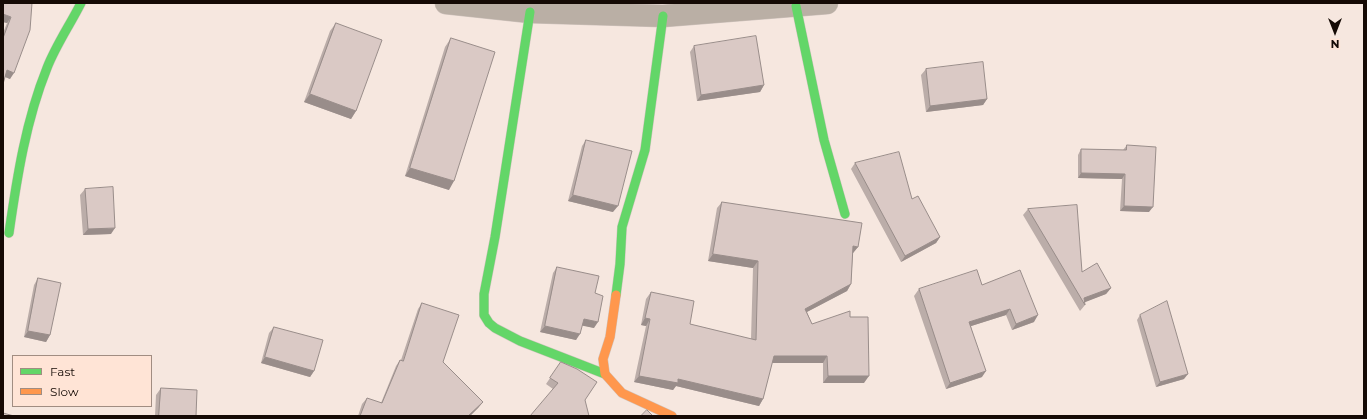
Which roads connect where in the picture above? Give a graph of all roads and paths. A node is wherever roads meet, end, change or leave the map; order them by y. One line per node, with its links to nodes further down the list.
1 (81, 3): 8 (street)
2 (446, 3): 5 (street)
3 (827, 3): 4 (street)
4 (796, 6): 6 (street); 7 (street)
5 (530, 12): 6 (street); 9 (street)
6 (663, 16): 9 (street)
7 (845, 214)
8 (9, 233)
9 (605, 374): 10 (street)
10 (672, 416)

